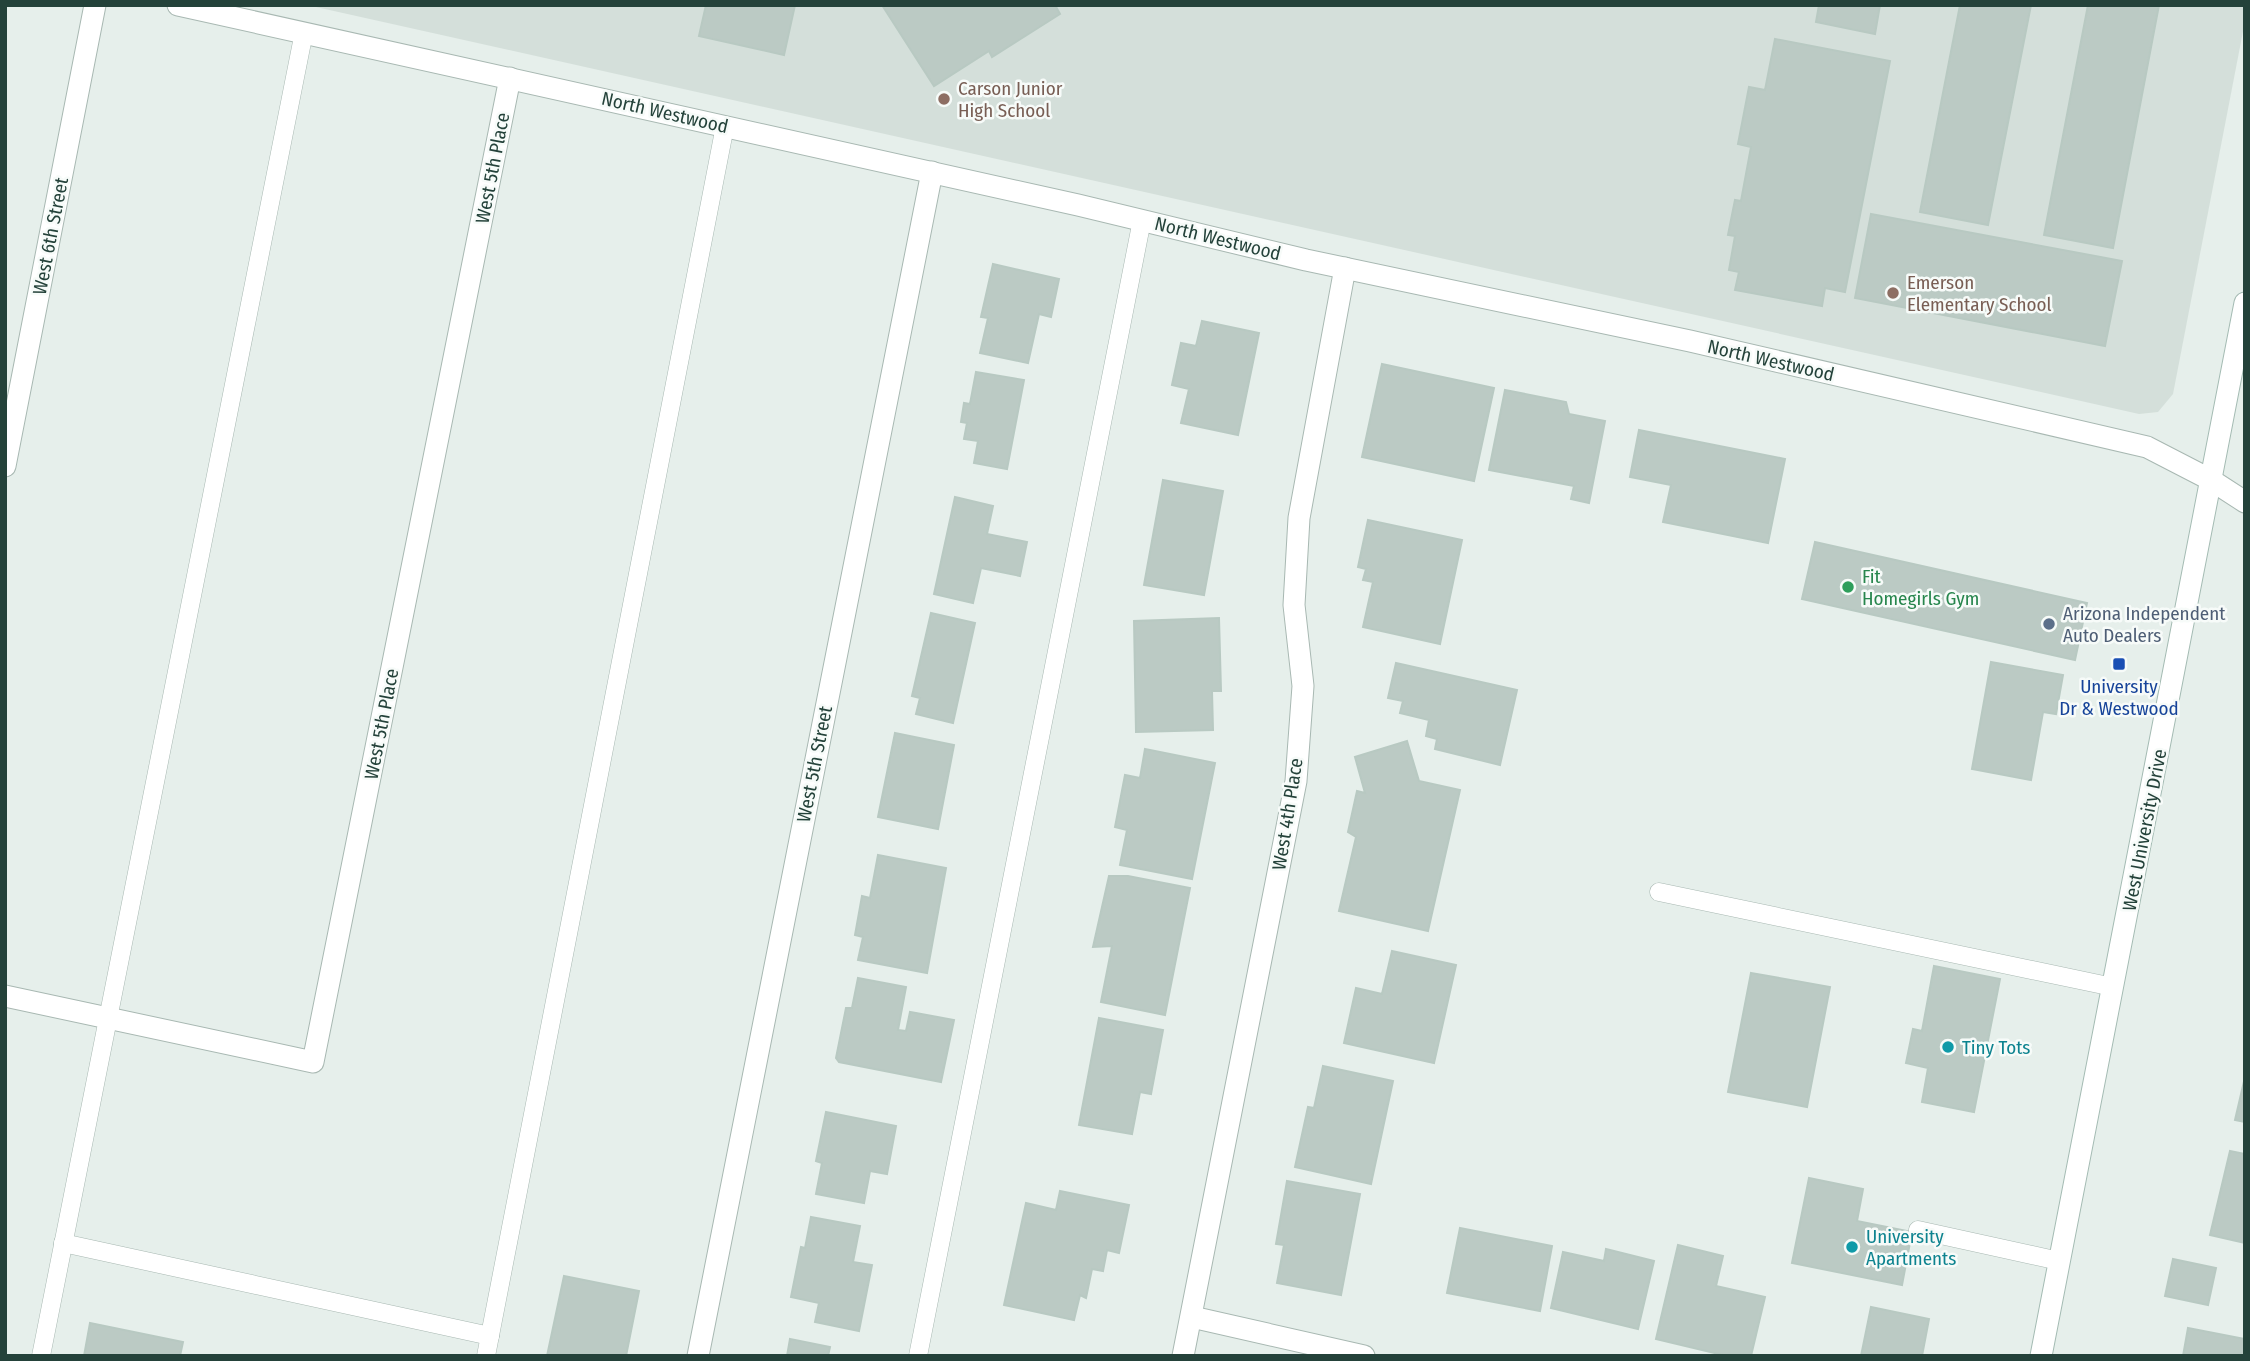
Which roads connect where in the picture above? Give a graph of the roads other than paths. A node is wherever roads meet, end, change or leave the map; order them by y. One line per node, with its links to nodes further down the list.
1 (94, 5): 10 (street, West 6th Street)
2 (178, 5): 3 (street, North Westwood)
3 (304, 32): 4 (street, North Westwood); 17 (lane)
4 (510, 78): 5 (street, North Westwood); 17 (street, West 5th Place)
5 (725, 126): 6 (street, North Westwood); 22 (lane)
6 (932, 172): 7 (street, North Westwood); 25 (street, West 5th Street)
7 (1142, 220): 8 (street, North Westwood); 26 (lane)
8 (1345, 268): 12 (street, North Westwood); 21 (street, West 4th Place)
9 (2245, 303): 12 (street, West University Drive)
10 (10, 415): 11 (street, West 6th Street)
11 (5, 466)
12 (2211, 480): 13 (street, North Westwood); 15 (street, West University Drive)
13 (2245, 502)
14 (1659, 892): 15 (lane)
15 (2113, 987): 20 (street, West University Drive)
16 (5, 996): 17 (street, West 5th Place)
17 (106, 1018): 19 (lane)
18 (1917, 1230): 20 (lane)
19 (63, 1243): 22 (lane); 23 (lane)
20 (2059, 1261): 29 (street, West University Drive)
21 (1192, 1317): 27 (street, West 4th Place); 28 (street)
22 (490, 1336): 24 (lane)
23 (41, 1356)
24 (486, 1356)
25 (698, 1356)
26 (918, 1356)
27 (1183, 1356)
28 (1364, 1356)
29 (2041, 1356)

